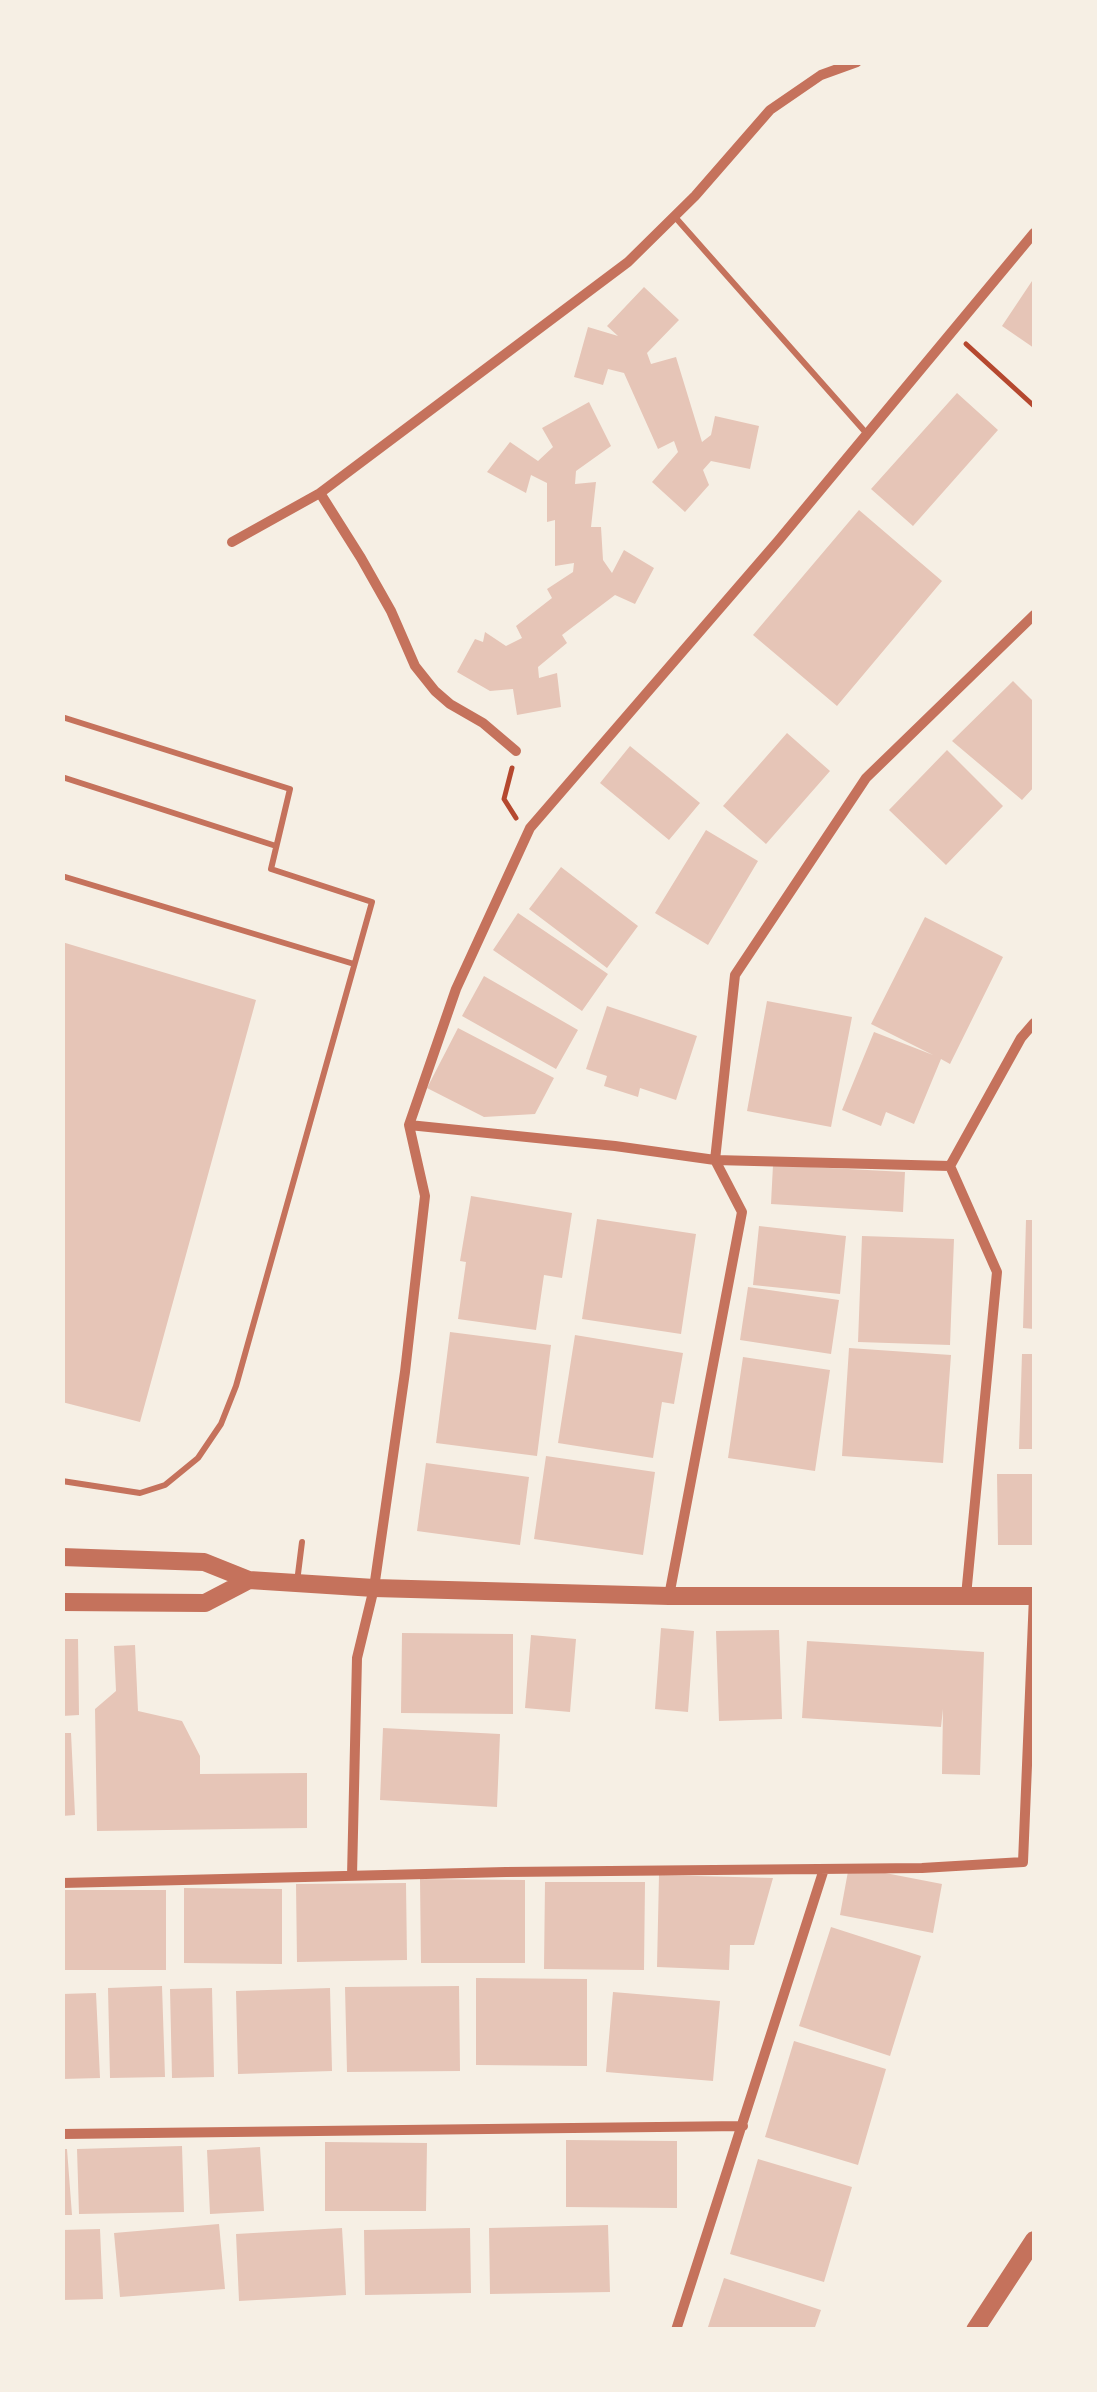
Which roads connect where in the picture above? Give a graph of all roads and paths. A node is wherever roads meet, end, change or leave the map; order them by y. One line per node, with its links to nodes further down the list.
1 (857, 62): 2 (street)
2 (674, 216): 6 (lane); 7 (street)
3 (1034, 234): 4 (street)
4 (952, 332): 5 (path); 6 (street)
5 (1034, 406)
6 (867, 434): 13 (street)
7 (320, 494): 8 (street); 11 (street)
8 (232, 542)
9 (1034, 615): 19 (street)
10 (62, 716): 14 (lane)
11 (516, 751): 13 (path)
12 (62, 777): 14 (lane)
13 (530, 828): 18 (street)
14 (276, 846): 16 (lane)
15 (62, 876): 16 (lane)
16 (354, 964): 21 (lane)
17 (1034, 1023): 20 (street)
18 (409, 1125): 19 (street); 26 (street)
19 (715, 1160): 20 (street); 27 (street)
20 (950, 1166): 28 (street)
21 (62, 1481)
22 (302, 1542): 25 (lane)
23 (62, 1556): 24 (street)
24 (249, 1580): 25 (street); 30 (street)
25 (297, 1583): 26 (street)
26 (374, 1588): 27 (street); 32 (street)
27 (669, 1596): 28 (street)
28 (966, 1596): 29 (street)
29 (1034, 1596): 31 (street)
30 (62, 1602)
31 (824, 1870): 32 (street); 34 (street)
32 (352, 1876): 33 (street)
33 (62, 1883)
34 (742, 2126): 35 (street); 37 (street)
35 (62, 2134)
36 (1034, 2240): 38 (street)
37 (676, 2330)
38 (975, 2330)

